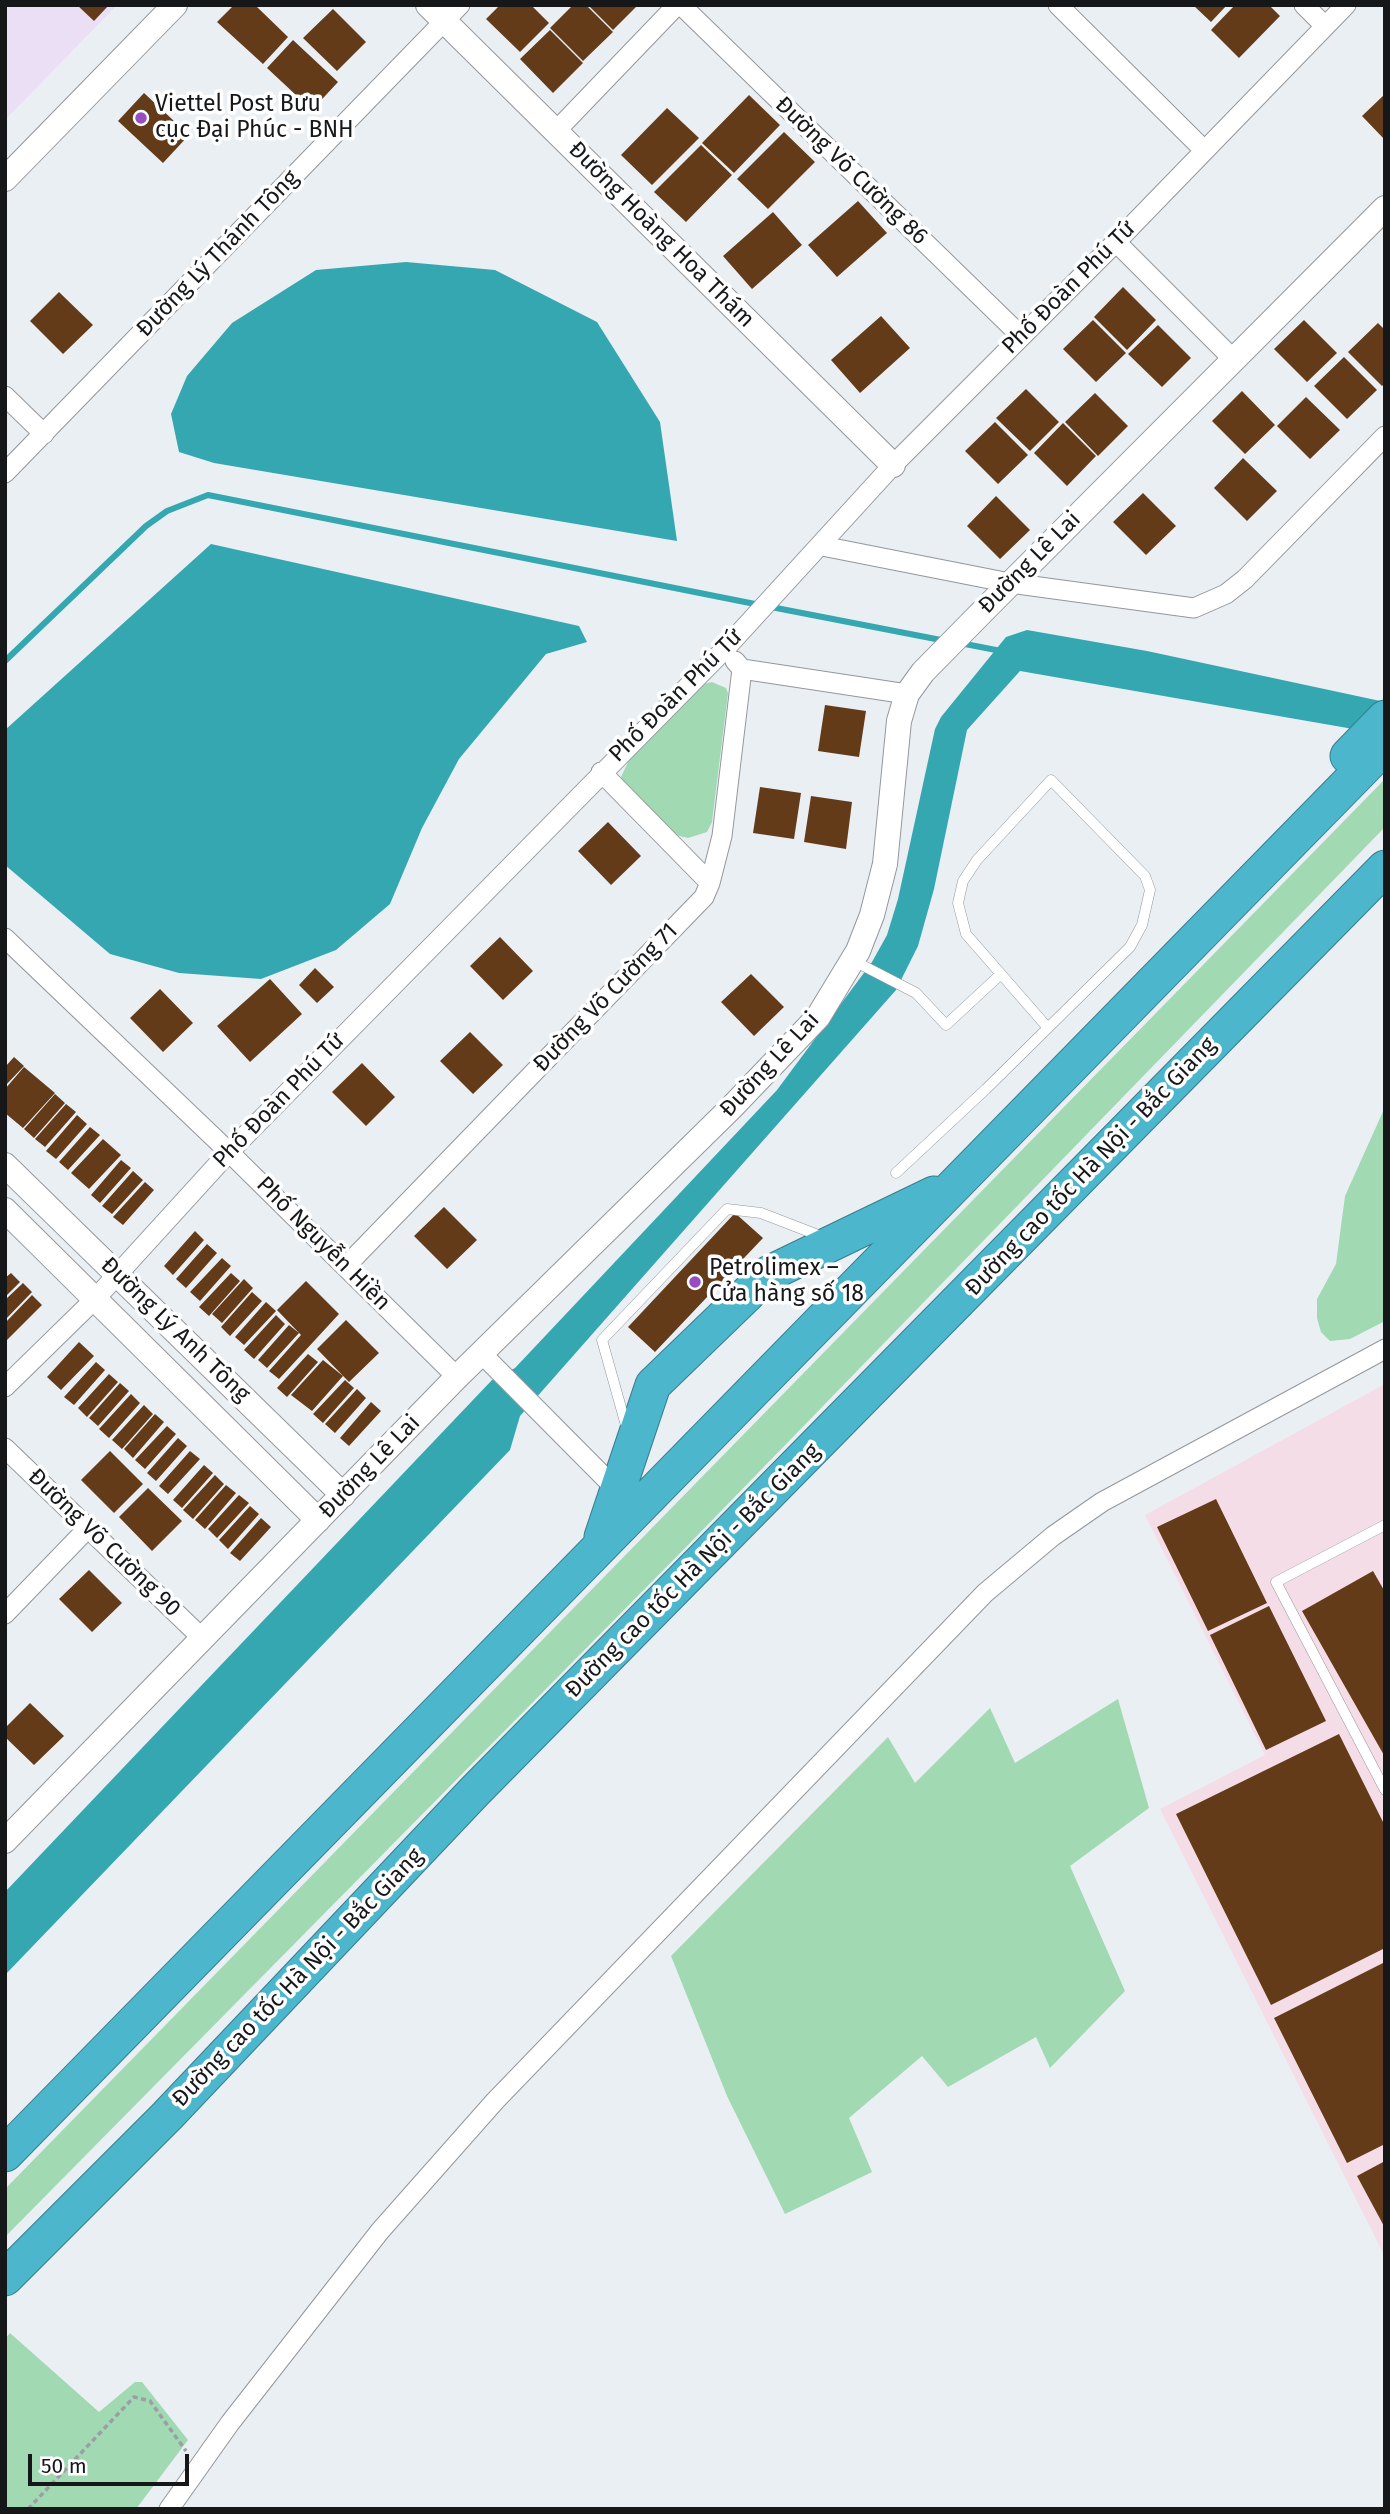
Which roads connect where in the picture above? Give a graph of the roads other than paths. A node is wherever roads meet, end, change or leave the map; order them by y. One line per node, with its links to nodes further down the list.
1 (175, 5): 10 (street)
2 (679, 5): 8 (street); 13 (street, Đường Võ Cường 86)
3 (1058, 5): 9 (street)
4 (1304, 5): 7 (street)
5 (1346, 5): 7 (street, Phố Đoàn Phú Tứ)
6 (444, 10): 8 (street, Đường Hoàng Hoa Thám); 16 (street, Đường Lý Thánh Tông)
7 (1325, 26): 9 (street, Phố Đoàn Phú Tứ)
8 (556, 131): 18 (street, Đường Hoàng Hoa Thám)
9 (1203, 149): 12 (street, Phố Đoàn Phú Tứ)
10 (5, 179)
11 (1385, 208): 14 (street, Đường Lê Lai)
12 (1116, 242): 13 (street, Phố Đoàn Phú Tứ); 14 (street)
13 (1021, 336): 18 (street, Phố Đoàn Phú Tứ)
14 (1233, 359): 21 (street, Đường Lê Lai)
15 (5, 396): 16 (street)
16 (44, 433): 19 (street, Đường Lý Thánh Tông)
17 (1385, 436): 21 (street)
18 (893, 465): 20 (street, Phố Đoàn Phú Tứ)
19 (5, 473)
20 (822, 546): 21 (street); 22 (street, Phố Đoàn Phú Tứ)
21 (1010, 583): 24 (street, Đường Lê Lai)
22 (724, 650): 23 (street); 27 (street, Phố Đoàn Phú Tứ)
23 (742, 669): 24 (street); 29 (street, Đường Võ Cường 71)
24 (907, 694): 32 (street, Đường Lê Lai)
25 (1385, 718): 35 (highway)
26 (1385, 746): 35 (highway)
27 (601, 772): 29 (street); 36 (street, Phố Đoàn Phú Tứ)
28 (1385, 868): 45 (highway, Đường cao tốc Hà Nội - Bắc Giang)
29 (710, 884): 42 (street, Đường Võ Cường 71)
30 (1385, 902): 45 (highway)
31 (5, 938): 36 (street, Phố Nguyễn Hiền)
32 (855, 962): 33 (lane); 47 (street, Đường Lê Lai)
33 (1001, 974): 34 (lane); 34 (lane)
34 (1048, 1028): 38 (lane)
35 (1077, 1058): 39 (highway)
36 (229, 1152): 42 (street, Phố Nguyễn Hiền); 43 (street, Phố Đoàn Phú Tứ)
37 (5, 1166): 43 (street, Đường Lý Anh Tông)
38 (896, 1173)
39 (953, 1186): 41 (highway); 57 (highway)
40 (5, 1210): 44 (street, Đường Lý Anh Tông)
41 (833, 1241): 50 (highway); 50 (lane)
42 (346, 1266): 48 (street, Phố Nguyễn Hiền)
43 (118, 1274): 44 (street, Phố Đoàn Phú Tứ); 53 (street, Đường Lý Anh Tông)
44 (96, 1298): 49 (street, Phố Đoàn Phú Tứ); 54 (street, Đường Lý Anh Tông)
45 (955, 1306): 62 (highway, Đường cao tốc Hà Nội - Bắc Giang)
46 (1385, 1349): 66 (street)
47 (482, 1354): 48 (street, Đường Lê Lai); 52 (street)
48 (457, 1377): 53 (street, Đường Lê Lai)
49 (5, 1387)
50 (632, 1446): 52 (highway)
51 (5, 1448): 56 (street, Đường Võ Cường 90)
52 (618, 1491): 57 (highway)
53 (343, 1495): 54 (street, Đường Lê Lai)
54 (318, 1520): 59 (street, Đường Lê Lai)
55 (1385, 1525): 60 (lane)
56 (88, 1528): 58 (street); 59 (street, Đường Võ Cường 90)
57 (599, 1546): 63 (highway)
58 (5, 1615)
59 (203, 1639): 61 (street, Đường Lê Lai)
60 (1385, 1790)
61 (5, 1841)
62 (167, 2116): 64 (highway, Đường cao tốc Hà Nội - Bắc Giang); 65 (highway)
63 (5, 2154)
64 (5, 2278)
65 (5, 2299)
66 (169, 2509)

